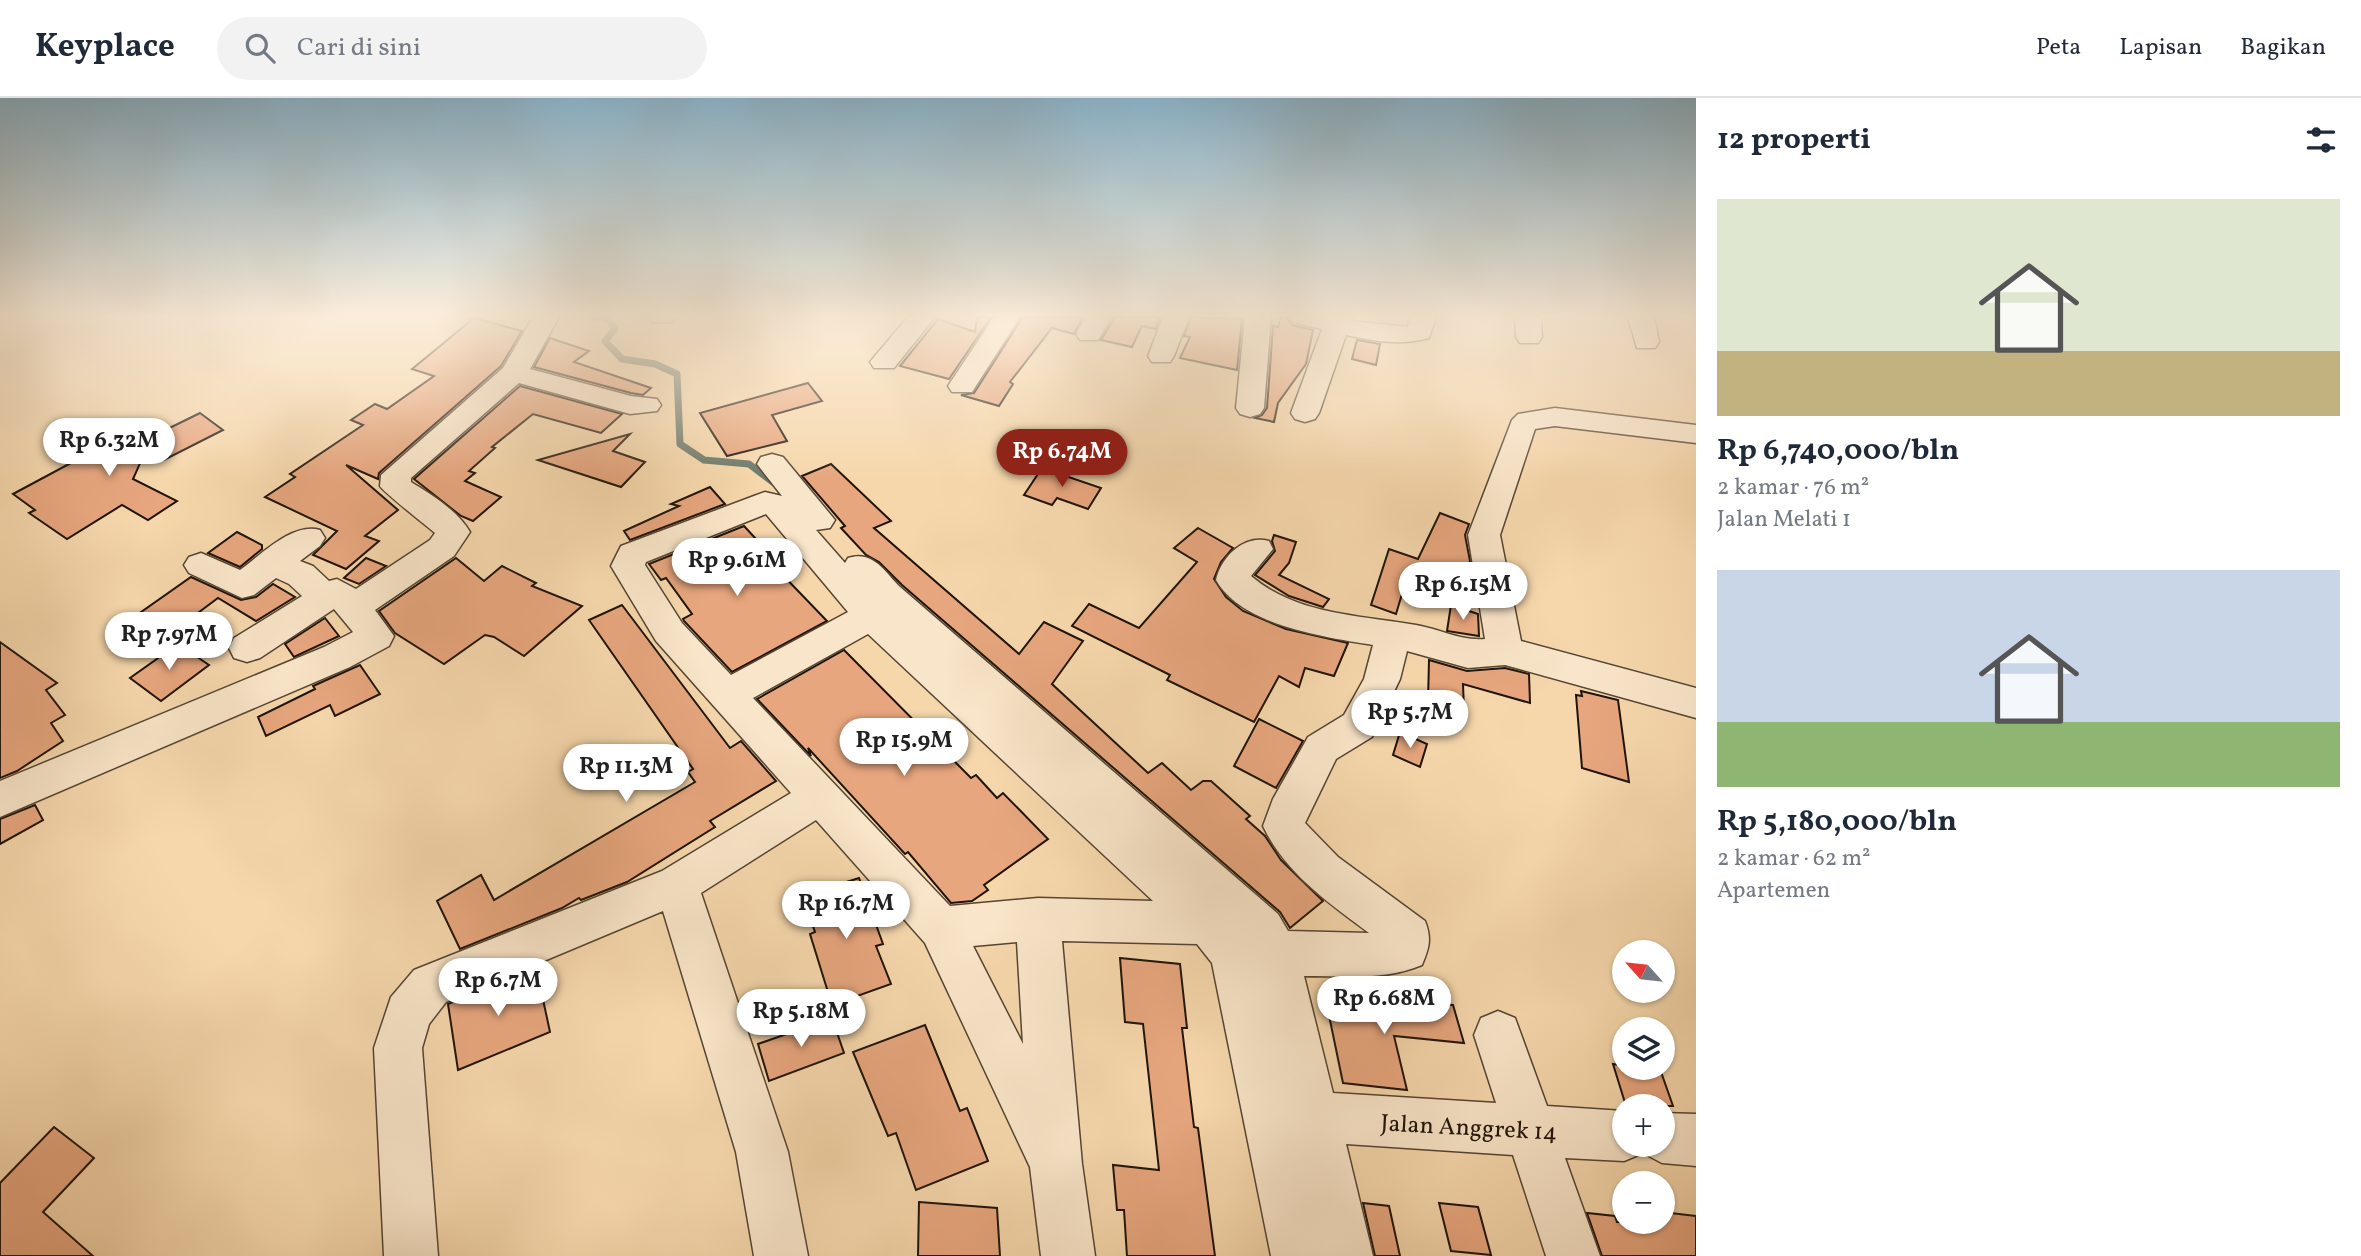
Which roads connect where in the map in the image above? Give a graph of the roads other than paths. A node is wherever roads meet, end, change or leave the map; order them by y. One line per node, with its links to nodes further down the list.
1 (972, 371): 5 (street)
2 (1253, 371): 7 (street)
3 (1320, 371): 8 (street)
4 (514, 373): 6 (street); 15 (street)
5 (962, 386)
6 (647, 405)
7 (1250, 408)
8 (1305, 413)
9 (1696, 434): 19 (street)
10 (772, 464): 28 (street)
11 (309, 538): 13 (street)
12 (1257, 549): 17 (street)
13 (273, 563): 14 (street); 15 (street)
14 (201, 565)
15 (339, 603): 18 (street); 23 (street)
16 (872, 616): 20 (street); 20 (street); 26 (street)
17 (1393, 635): 19 (street); 28 (street)
18 (247, 648)
19 (1505, 651): 21 (street)
20 (726, 695): 22 (street)
21 (1696, 703)
22 (822, 795): 24 (street); 27 (street)
23 (0, 799)
24 (677, 885): 36 (street); 37 (street)
25 (1038, 919): 26 (street); 27 (street); 35 (street)
26 (1208, 923): 39 (street)
27 (941, 928): 35 (street)
28 (1276, 953): 30 (street)
29 (1498, 1035): 31 (street)
30 (1313, 1117): 31 (street, Jalan Anggrek 14); 40 (street)
31 (1528, 1130): 32 (street, Jalan Anggrek 14); 41 (street)
32 (1612, 1135)
33 (1675, 1139): 34 (street)
34 (1696, 1140)
35 (1056, 1164): 38 (street)
36 (411, 1256)
37 (780, 1256)
38 (1068, 1256)
39 (1298, 1256)
40 (1346, 1256)
41 (1573, 1256)

